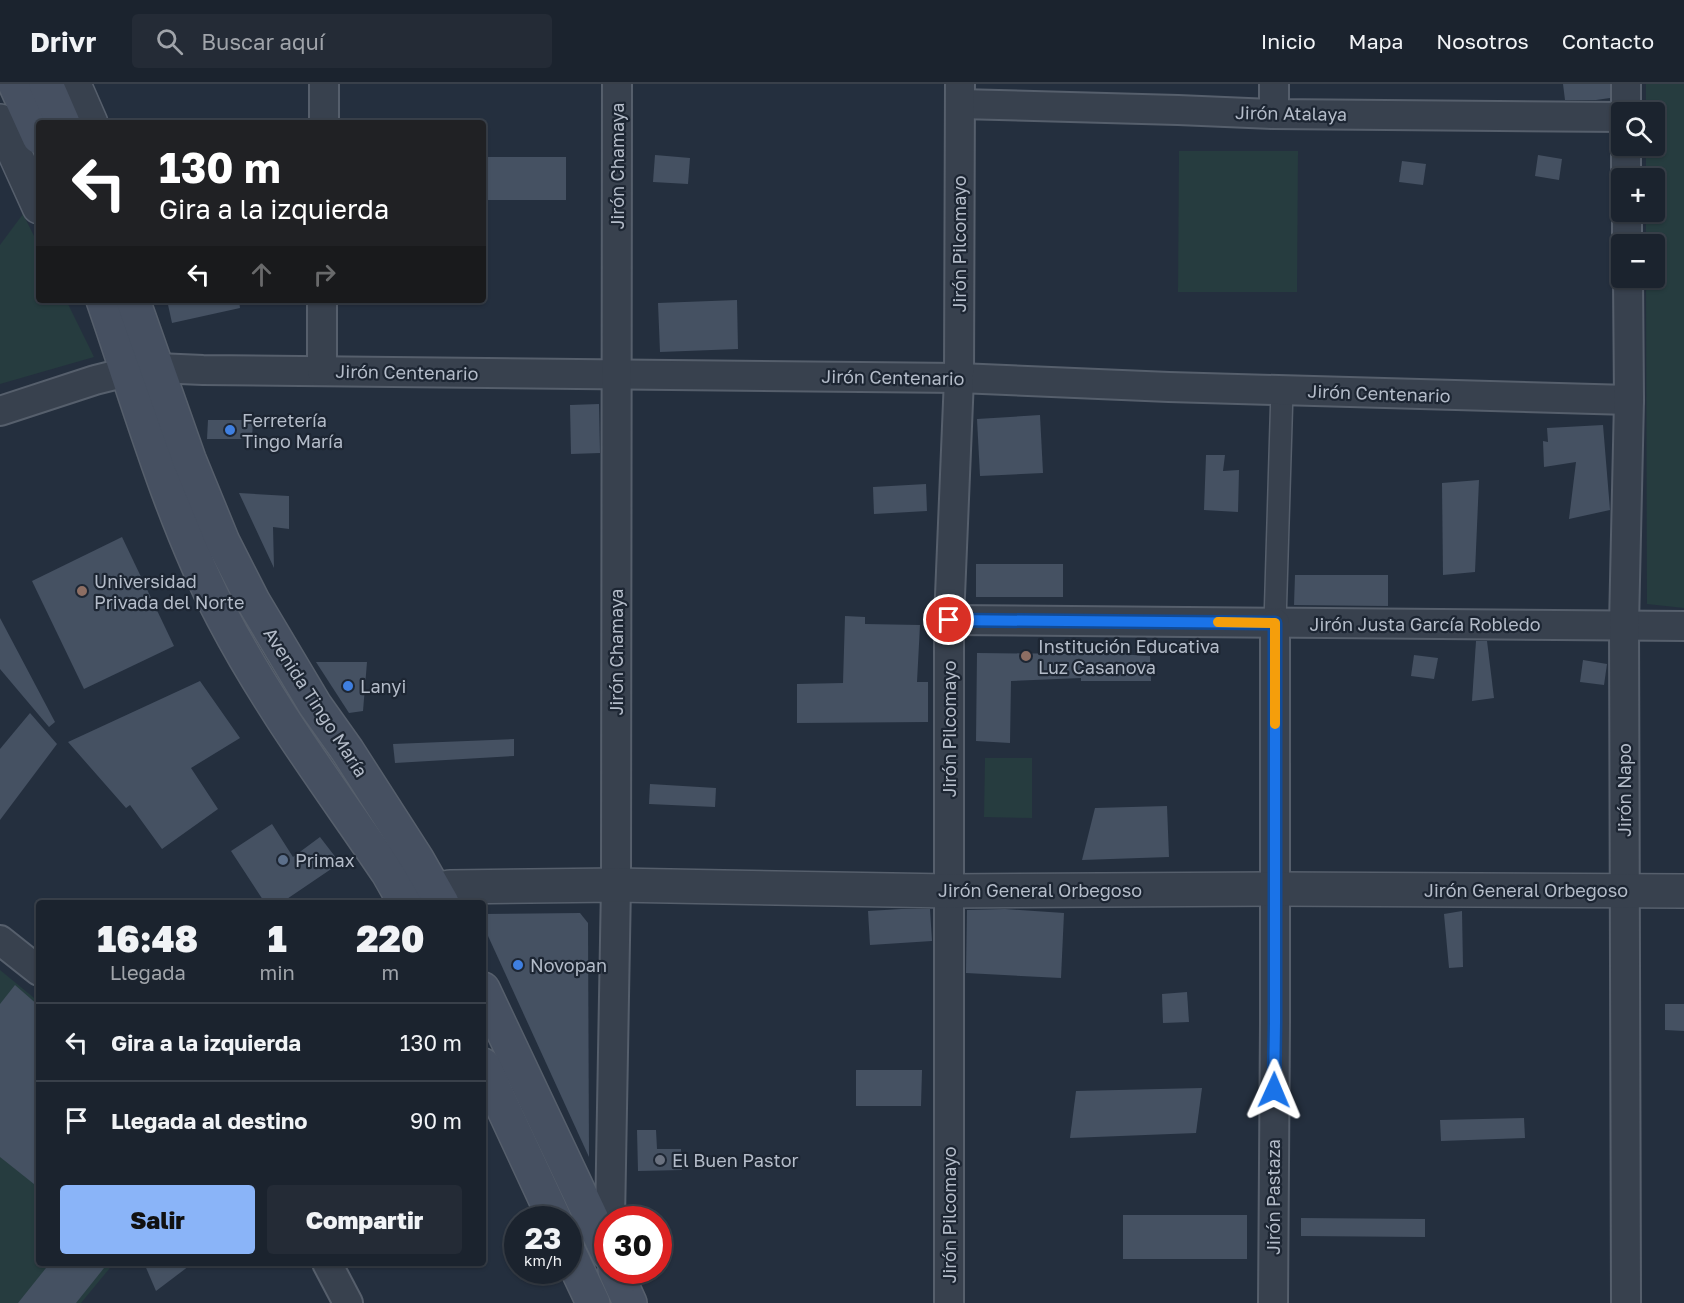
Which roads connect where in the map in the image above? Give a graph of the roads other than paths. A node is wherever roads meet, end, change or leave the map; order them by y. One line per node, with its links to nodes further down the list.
1 (15, 84): 16 (main road)
2 (46, 84): 12 (main road)
3 (74, 84): 13 (street)
4 (324, 84): 14 (street)
5 (617, 84): 25 (street, Jirón Chamaya)
6 (1274, 84): 10 (street)
7 (1626, 84): 9 (street)
8 (960, 94): 10 (street, Jirón Atalaya); 26 (street, Jirón Pilcomayo)
9 (1626, 102)
10 (1274, 114): 11 (street, Jirón Atalaya)
11 (1611, 117)
12 (62, 120)
13 (90, 120)
14 (324, 120)
15 (0, 121): 17 (street)
16 (36, 130)
17 (36, 200)
18 (1628, 288): 28 (street, Jirón Napo)
19 (99, 303): 22 (street, Avenida Tingo María)
20 (109, 303): 22 (main road, Avenida Tingo María)
21 (322, 303): 24 (street)
22 (133, 315): 23 (main road, Avenida Tingo María)
23 (142, 370): 24 (street, Jirón Centenario); 29 (street, Jirón Centenario); 34 (main road, Avenida Tingo María); 35 (main road, Avenida Tingo María)
24 (322, 371): 25 (street, Jirón Centenario)
25 (616, 374): 26 (street, Jirón Centenario); 36 (street, Jirón Chamaya)
26 (959, 378): 27 (street, Jirón Centenario); 30 (street, Jirón Pilcomayo)
27 (1282, 390): 28 (street, Jirón Centenario); 31 (street)
28 (1629, 400): 32 (street, Jirón Napo)
29 (0, 411)
30 (949, 620): 31 (street, Jirón Justa García Robledo); 39 (street, Jirón Pilcomayo)
31 (1275, 623): 32 (street, Jirón Justa García Robledo); 37 (street, Jirón Pastaza)
32 (1624, 625): 33 (street, Jirón Justa García Robledo); 38 (street, Jirón Napo)
33 (1684, 626)
34 (315, 705): 35 (main road); 41 (main road, Avenida Tingo María)
35 (288, 726): 42 (main road, Avenida Tingo María)
36 (616, 885): 39 (street, Jirón General Orbegoso); 41 (street, Jirón General Orbegoso); 49 (street, Jirón Chamaya)
37 (1275, 889): 38 (street, Jirón General Orbegoso); 39 (street, Jirón General Orbegoso); 58 (street, Jirón Pastaza)
38 (1624, 890): 40 (street, Jirón General Orbegoso); 59 (street, Jirón Napo)
39 (949, 891): 57 (street, Jirón Pilcomayo)
40 (1684, 891)
41 (439, 896): 43 (street, Jirón General Orbegoso)
42 (401, 900)
43 (414, 900)
44 (0, 940): 45 (street)
45 (36, 969)
46 (486, 994): 50 (main road)
47 (486, 1071): 48 (main road)
48 (548, 1206)
49 (610, 1206)
50 (594, 1223)
51 (329, 1266): 54 (street)
52 (582, 1280): 55 (main road)
53 (621, 1284): 56 (main road)
54 (348, 1303)
55 (593, 1303)
56 (630, 1303)
57 (949, 1303)
58 (1272, 1303)
59 (1626, 1303)

